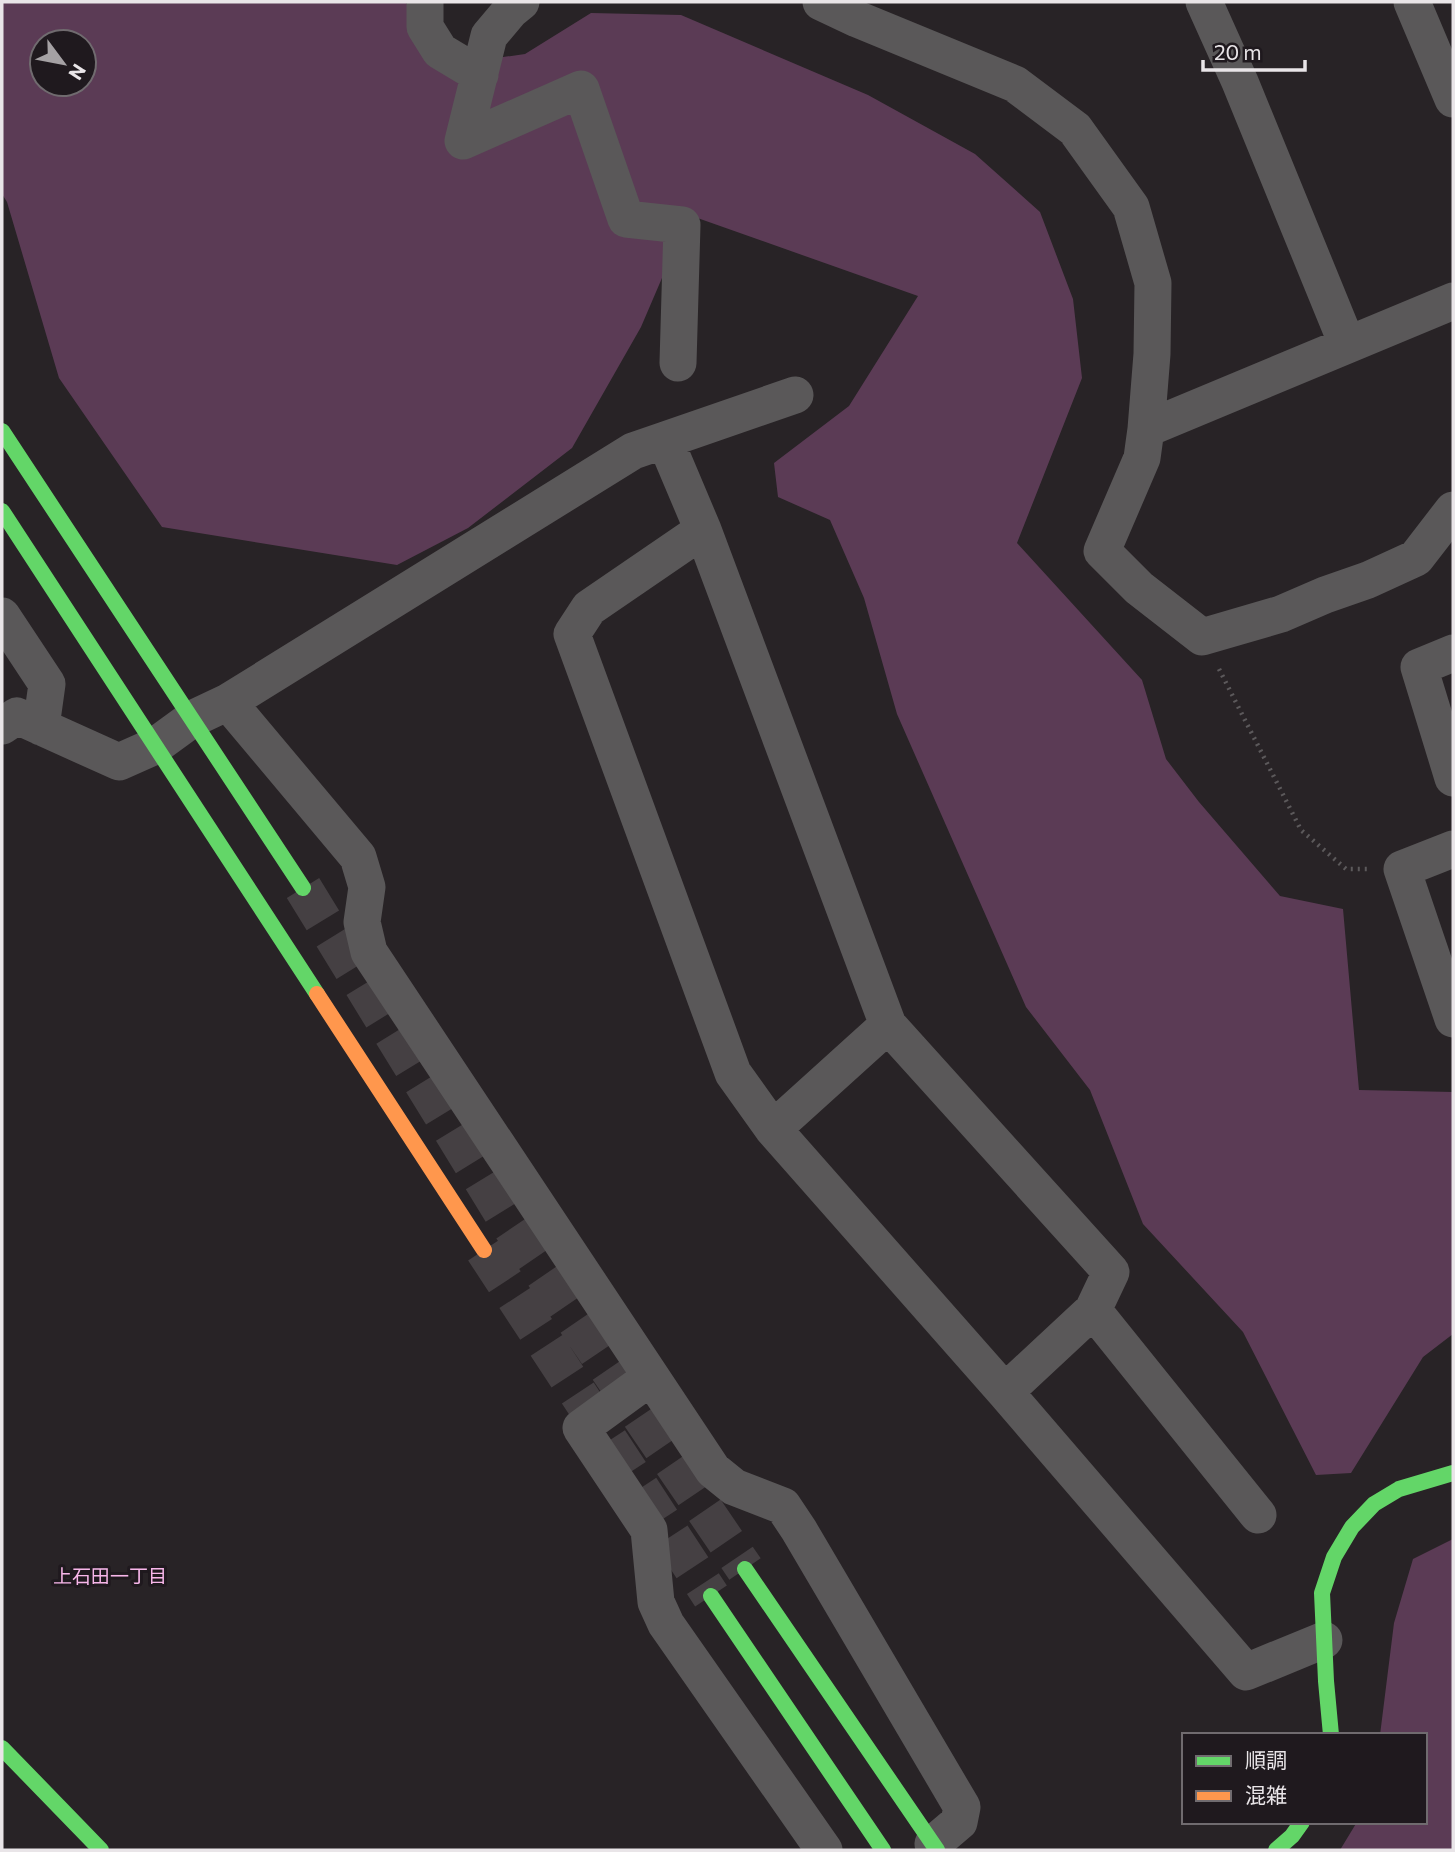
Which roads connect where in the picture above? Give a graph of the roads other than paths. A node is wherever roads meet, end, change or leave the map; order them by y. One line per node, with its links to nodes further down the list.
1 (425, 2): 6 (street)
2 (521, 2): 6 (street)
3 (821, 2): 12 (street)
4 (1205, 2): 9 (street)
5 (1412, 2): 7 (street)
6 (480, 75): 10 (street)
7 (1453, 99)
8 (1453, 301): 9 (street)
9 (1347, 344): 12 (street)
10 (678, 363)
11 (795, 395): 14 (street)
12 (1146, 429): 15 (street)
13 (2, 431): 21 (street)
14 (665, 440): 17 (street); 20 (street)
15 (1453, 510)
16 (2, 511): 24 (street)
17 (703, 530): 29 (street); 30 (street)
18 (2, 616): 23 (street)
19 (1453, 653): 25 (street)
20 (228, 702): 21 (street); 33 (street)
21 (192, 719): 24 (street); 27 (street)
22 (2, 726): 23 (street)
23 (41, 727): 24 (street)
24 (155, 746): 31 (street)
25 (1453, 778)
26 (1453, 849): 28 (street)
27 (303, 888)
28 (1453, 1019)
29 (888, 1025): 30 (street); 32 (street)
30 (773, 1129): 34 (street)
31 (484, 1250)
32 (1093, 1310): 34 (street); 36 (street)
33 (651, 1377): 43 (street); 45 (street)
34 (1005, 1392): 39 (street)
35 (1453, 1473): 39 (street)
36 (1258, 1515)
37 (745, 1569): 43 (street)
38 (711, 1595): 46 (street)
39 (1324, 1640): 40 (street)
40 (1331, 1733)
41 (2, 1748): 44 (street)
42 (1301, 1824): 47 (street)
43 (935, 1847)
44 (101, 1850)
45 (824, 1850)
46 (883, 1850)
47 (1276, 1850)

